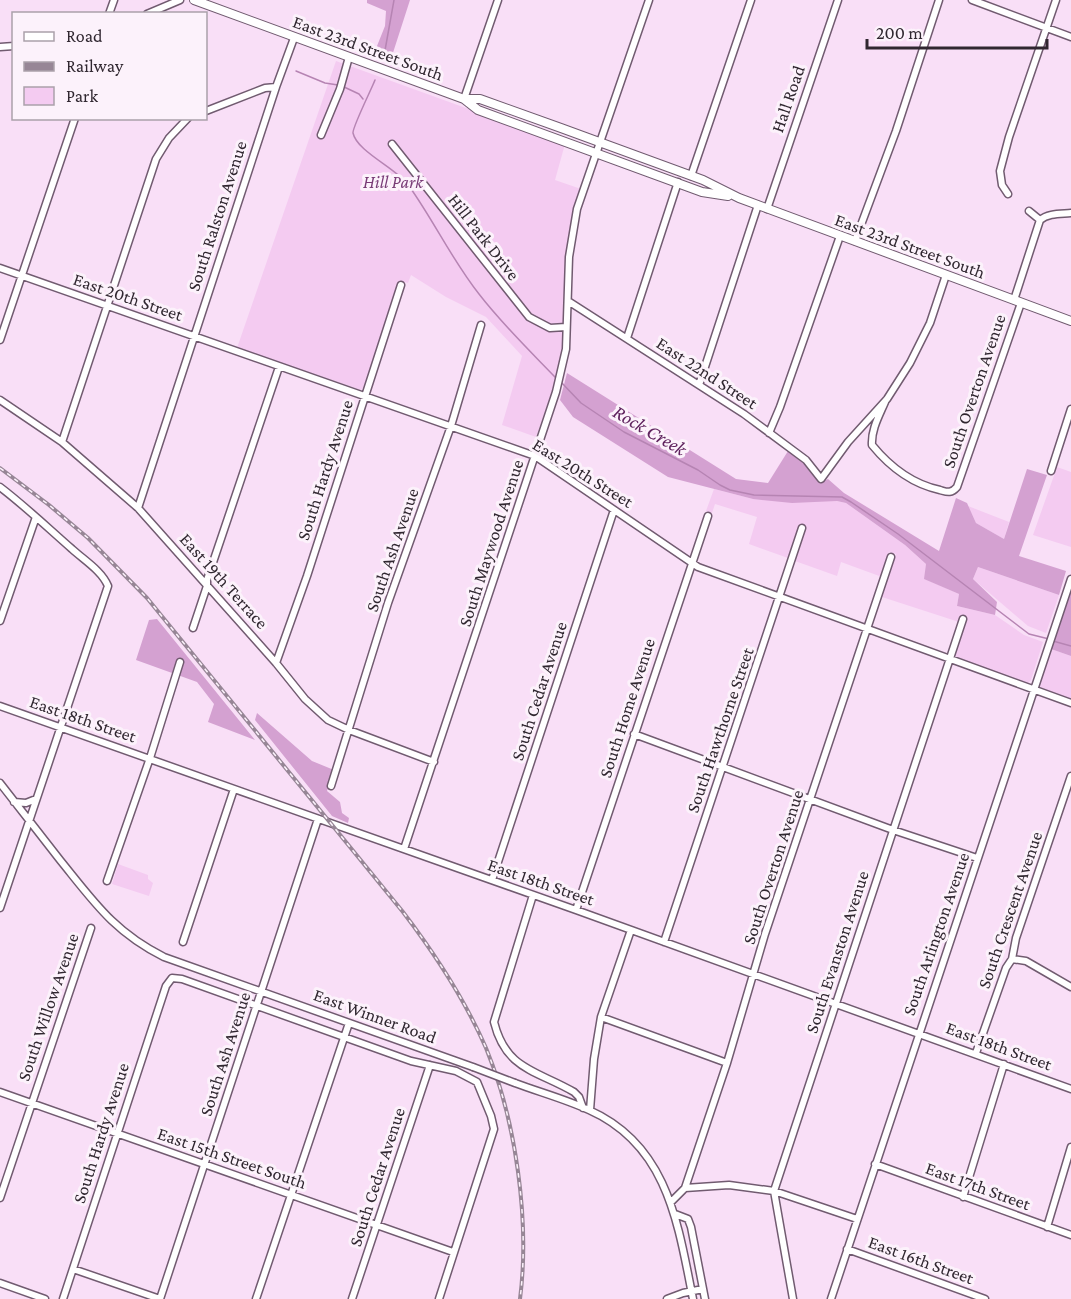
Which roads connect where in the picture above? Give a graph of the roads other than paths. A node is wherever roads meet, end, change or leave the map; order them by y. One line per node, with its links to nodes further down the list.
1 (180, 0): 10 (street)
2 (194, 0): 13 (main road, East 23rd Street South)
3 (498, 0): 16 (street)
4 (649, 0): 21 (street, South Maywood Avenue)
5 (751, 0): 24 (street)
6 (838, 0): 29 (street, Hall Road)
7 (939, 0): 34 (street)
8 (972, 0): 11 (street)
9 (1056, 0): 11 (street)
10 (152, 12)
11 (1047, 28): 12 (street); 26 (street)
12 (1071, 37)
13 (294, 38): 14 (main road, East 23rd Street South); 15 (street, South Ralston Avenue)
14 (349, 57): 16 (main road, East 23rd Street South); 20 (street)
15 (276, 87): 17 (street); 45 (street, South Ralston Avenue)
16 (464, 99): 21 (main road, East 23rd Street South); 23 (main road, East 23rd Street South)
17 (207, 111)
18 (74, 120): 37 (street)
19 (186, 120): 41 (street)
20 (321, 135)
21 (600, 143): 23 (street, South Maywood Avenue); 24 (main road, East 23rd Street South)
22 (392, 144): 44 (street, Hill Park Drive)
23 (596, 153): 25 (main road, East 23rd Street South); 39 (street, South Maywood Avenue)
24 (691, 176): 27 (main road, East 23rd Street South)
25 (678, 182): 27 (main road, East 23rd Street South); 46 (street)
26 (1008, 194)
27 (739, 198): 28 (main road, East 23rd Street South)
28 (758, 205): 29 (main road, East 23rd Street South); 49 (street)
29 (767, 209): 33 (main road, East 23rd Street South)
30 (1029, 211): 32 (street)
31 (1071, 213): 32 (street)
32 (1040, 220): 40 (street, South Overton Avenue)
33 (840, 236): 34 (main road, East 23rd Street South); 55 (street)
34 (855, 241): 36 (main road, East 23rd Street South)
35 (0, 268): 37 (street, East 20th Street)
36 (946, 275): 40 (main road, East 23rd Street South); 51 (street)
37 (21, 276): 41 (street, East 20th Street); 47 (street)
38 (401, 285): 50 (street, South Hardy Avenue)
39 (568, 301): 44 (street, South Maywood Avenue); 46 (street, East 22nd Street)
40 (1017, 301): 42 (main road, East 23rd Street South); 51 (street, South Overton Avenue)
41 (108, 305): 45 (street, East 20th Street); 56 (street)
42 (1071, 321)
43 (482, 324): 54 (street, South Ash Avenue)
44 (566, 327): 57 (street, South Maywood Avenue)
45 (193, 335): 48 (street, East 20th Street); 60 (street, South Ralston Avenue)
46 (627, 339): 49 (street, East 22nd Street)
47 (0, 340)
48 (279, 367): 50 (street, East 20th Street); 68 (street)
49 (699, 385): 55 (street, East 22nd Street)
50 (364, 397): 54 (street, East 20th Street); 76 (street, South Hardy Avenue)
51 (887, 399): 55 (street, East 22nd Street)
52 (0, 400): 56 (street, East 19th Terrace)
53 (1071, 410): 58 (street)
54 (451, 426): 57 (street, East 20th Street); 81 (street, South Ash Avenue)
55 (769, 433)
56 (62, 442): 60 (street, East 19th Terrace)
57 (535, 456): 61 (street, East 20th Street); 84 (street, South Maywood Avenue)
58 (1051, 471)
59 (0, 487): 63 (street)
60 (138, 508): 68 (street, East 19th Terrace)
61 (614, 510): 66 (street, East 20th Street); 98 (street, South Cedar Avenue)
62 (708, 516): 66 (street, South Home Avenue)
63 (36, 517): 71 (street); 80 (street)
64 (802, 528): 69 (street, South Hawthorne Street)
65 (891, 557): 73 (street, South Overton Avenue)
66 (692, 562): 69 (street, East 20th Street); 82 (street, South Home Avenue)
67 (1071, 579): 77 (street, South Arlington Avenue)
68 (207, 586): 72 (street); 76 (street, East 19th Terrace)
69 (780, 598): 73 (street, East 20th Street); 85 (street, South Hawthorne Street)
70 (963, 619): 74 (street, South Evanston Avenue)
71 (0, 621)
72 (193, 628)
73 (867, 630): 74 (street, East 20th Street); 91 (street, South Overton Avenue)
74 (950, 659): 77 (street, East 20th Street); 95 (street, South Evanston Avenue)
75 (180, 662): 83 (street)
76 (276, 663): 81 (street, East 19th Terrace)
77 (1033, 690): 78 (street, East 20th Street); 97 (street, South Arlington Avenue)
78 (1071, 703)
79 (0, 706): 80 (street, East 18th Street)
80 (61, 727): 83 (street, East 18th Street); 90 (street)
81 (349, 730): 84 (street, East 19th Terrace); 88 (street, South Ash Avenue)
82 (634, 734): 85 (street); 102 (street, South Home Avenue)
83 (150, 758): 89 (street, East 18th Street); 99 (street)
84 (434, 762): 96 (street, South Maywood Avenue)
85 (723, 767): 91 (street); 106 (street, South Hawthorne Street)
86 (1071, 776): 107 (street, South Crescent Avenue)
87 (0, 783): 92 (street, East Winner Road)
88 (331, 786)
89 (234, 789): 93 (street, East 18th Street); 105 (street)
90 (36, 799): 92 (street); 94 (street)
91 (811, 799): 95 (street); 108 (street, South Overton Avenue)
92 (14, 802): 94 (street, East Winner Road)
93 (318, 819): 96 (street, East 18th Street); 110 (street, South Ash Avenue)
94 (29, 820): 101 (street); 110 (street, East Winner Road)
95 (893, 830): 97 (street); 111 (street, South Evanston Avenue)
96 (404, 849): 98 (street, East 18th Street)
97 (977, 858): 115 (street, South Arlington Avenue)
98 (492, 880): 100 (street, East 18th Street)
99 (107, 881)
100 (533, 895): 102 (street, East 18th Street); 124 (street)
101 (0, 908)
102 (576, 910): 104 (street, East 18th Street)
103 (91, 928): 123 (street, South Willow Avenue)
104 (631, 930): 106 (street, East 18th Street); 113 (street)
105 (183, 942)
106 (664, 942): 108 (street, East 18th Street)
107 (1012, 959): 109 (street); 117 (street, South Crescent Avenue)
108 (754, 975): 111 (street, East 18th Street); 118 (street, South Overton Avenue)
109 (1071, 987)
110 (262, 992): 112 (street, South Ash Avenue); 114 (street, East Winner Road)
111 (837, 1004): 115 (street, East 18th Street); 132 (street, South Evanston Avenue)
112 (255, 1005): 116 (street); 125 (street, South Hardy Avenue); 128 (street, South Ash Avenue)
113 (601, 1017): 118 (street); 124 (street)
114 (349, 1023): 116 (street); 124 (street, East Winner Road, bridge)
115 (918, 1033): 117 (street, East 18th Street); 127 (street, South Arlington Avenue)
116 (343, 1037): 120 (street); 133 (street)
117 (976, 1053): 119 (street, East 18th Street)
118 (727, 1064): 131 (street, South Overton Avenue)
119 (1004, 1064): 121 (street, East 18th Street); 134 (street)
120 (430, 1065): 139 (street, South Cedar Avenue); 143 (street)
121 (1071, 1089)
122 (0, 1092): 123 (street, East 15th Street South)
123 (31, 1103): 125 (street, East 15th Street South); 135 (street, South Willow Avenue)
124 (587, 1109): 136 (street, East Winner Road)
125 (117, 1133): 128 (street, East 15th Street South); 144 (street, South Hardy Avenue)
126 (1071, 1147): 130 (street)
127 (875, 1164): 134 (street, East 17th Street); 138 (street, South Arlington Avenue)
128 (205, 1165): 133 (street, East 15th Street South); 150 (street, South Ash Avenue)
129 (1071, 1172): 130 (street)
130 (1062, 1173): 140 (street)
131 (685, 1188): 132 (street, East 16th Street); 136 (street)
132 (774, 1191): 138 (street, East 16th Street); 157 (street, South Evanston Avenue)
133 (290, 1194): 139 (street, East 15th Street South); 151 (street)
134 (963, 1197): 140 (street, East 17th Street)
135 (0, 1198)
136 (671, 1202): 137 (street, East Winner Road)
137 (675, 1214): 146 (street); 147 (street, East Winner Road)
138 (857, 1219): 142 (street, South Arlington Avenue)
139 (377, 1225): 143 (street, East 15th Street South); 152 (street, South Cedar Avenue)
140 (1047, 1227): 141 (street, East 17th Street)
141 (1071, 1235)
142 (847, 1250): 158 (street, South Arlington Avenue); 159 (street, East 16th Street)
143 (453, 1252): 153 (street)
144 (73, 1269): 149 (street, South Hardy Avenue); 150 (street)
145 (0, 1283): 148 (street)
146 (703, 1288): 147 (street); 156 (street)
147 (692, 1290): 154 (street); 155 (street, East Winner Road)
148 (45, 1299)
149 (63, 1299)
150 (160, 1299)
151 (256, 1299)
152 (352, 1299)
153 (439, 1299)
154 (667, 1299)
155 (693, 1299)
156 (705, 1299)
157 (794, 1299)
158 (831, 1299)
159 (985, 1299)

